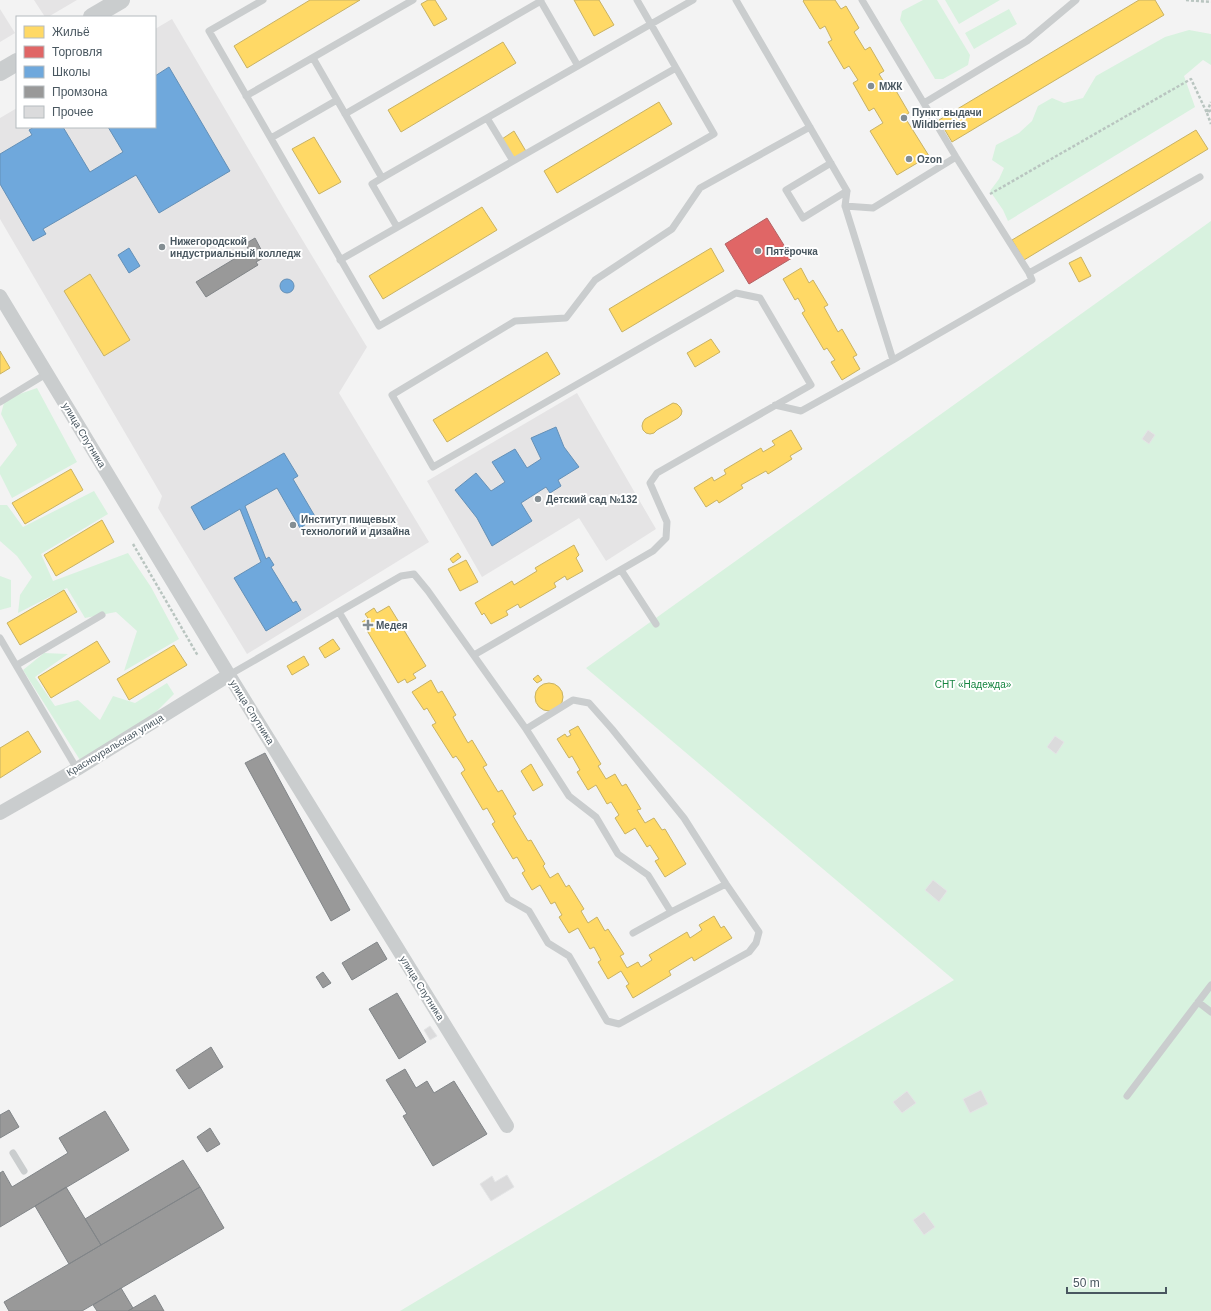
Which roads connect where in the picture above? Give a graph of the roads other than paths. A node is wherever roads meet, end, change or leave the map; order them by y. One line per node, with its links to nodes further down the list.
1 (121, 0): 10 (street)
2 (263, 0): 17 (lane)
3 (637, 0): 11 (lane)
4 (693, 0): 11 (lane)
5 (736, 0): 22 (lane)
6 (862, 0): 19 (lane)
7 (1076, 0): 19 (lane)
8 (410, 1): 12 (lane)
9 (540, 1): 14 (lane); 20 (lane)
10 (94, 16)
11 (651, 24): 14 (lane); 15 (lane)
12 (312, 58): 17 (lane); 18 (lane)
13 (16, 63): 16 (street)
14 (578, 66): 21 (lane)
15 (676, 68): 25 (lane); 32 (lane)
16 (0, 72)
17 (246, 96): 23 (lane)
18 (337, 100): 20 (lane); 23 (lane)
19 (924, 103): 24 (lane)
20 (345, 114): 28 (lane)
21 (487, 118): 25 (lane); 28 (lane)
22 (810, 127): 26 (lane); 38 (lane)
23 (270, 138): 32 (lane)
24 (956, 157): 30 (lane); 33 (lane)
25 (512, 161): 31 (lane)
26 (831, 163): 29 (lane); 29 (lane)
27 (1200, 176): 33 (lane)
28 (382, 178): 31 (lane)
29 (847, 191): 30 (lane)
30 (845, 206): 35 (lane)
31 (397, 227): 32 (lane)
32 (340, 260)
33 (1029, 273): 35 (lane)
34 (0, 296): 36 (street, улица Спутника)
35 (893, 360): 38 (lane)
36 (46, 374): 37 (lane); 46 (street, улица Спутника)
37 (0, 402)
38 (775, 405): 39 (lane)
39 (621, 570): 42 (lane); 44 (lane)
40 (339, 612): 44 (lane); 46 (lane); 50 (lane)
41 (102, 615): 45 (lane)
42 (656, 624)
43 (0, 638): 45 (lane)
44 (474, 655): 47 (lane)
45 (17, 665): 48 (lane)
46 (229, 675): 48 (street, Красноуральская улица); 57 (street, улица Спутника)
47 (526, 729): 50 (lane); 51 (lane)
48 (77, 769): 49 (street, Красноуральская улица)
49 (0, 813)
50 (726, 884): 51 (lane)
51 (671, 912): 52 (lane)
52 (633, 933)
53 (1211, 985): 54 (lane)
54 (1198, 1002): 55 (lane); 56 (lane)
55 (1211, 1012)
56 (1127, 1096)
57 (506, 1126)
58 (13, 1153): 59 (lane)
59 (24, 1171)

